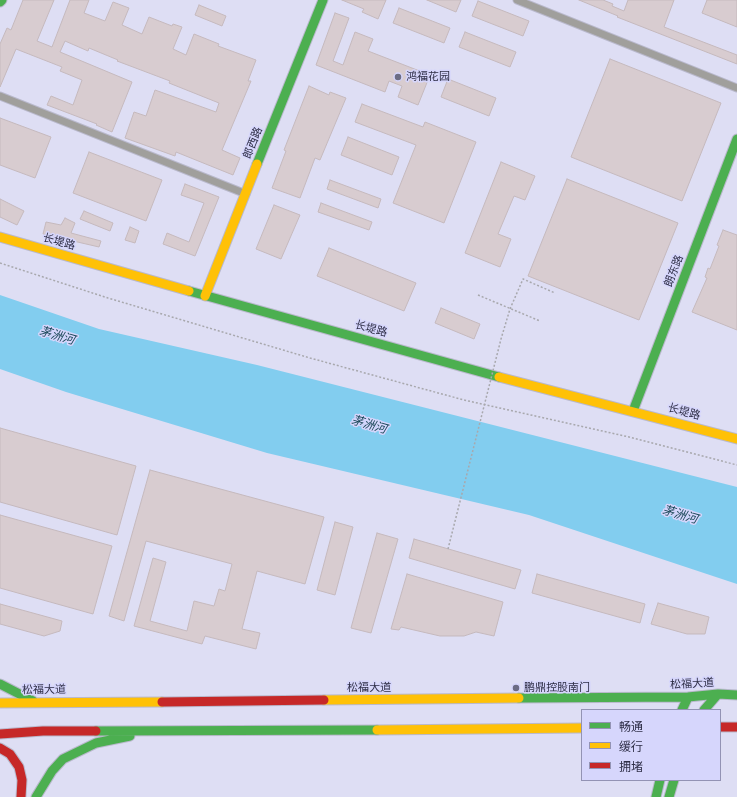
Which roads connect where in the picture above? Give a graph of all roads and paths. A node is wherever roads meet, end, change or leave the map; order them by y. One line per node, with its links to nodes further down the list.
1 (323, 0): 6 (main road, 郎西路)
2 (517, 0): 3 (street)
3 (737, 88)
4 (0, 96): 6 (street)
5 (737, 139): 14 (main road, 朗东路)
6 (246, 194): 11 (main road, 郎西路)
7 (0, 236): 11 (main road, 长堤路)
8 (0, 263): 16 (path)
9 (555, 292): 12 (path, bridge)
10 (478, 295): 12 (path)
11 (205, 296): 14 (main road, 长堤路)
12 (510, 309): 13 (path); 17 (path, bridge)
13 (540, 321)
14 (632, 411): 15 (main road, 长堤路)
15 (737, 439)
16 (737, 466)
17 (448, 549)
18 (0, 684): 22 (main road)
19 (718, 694): 20 (main road, 松福大道); 21 (main road, 松福大道); 25 (main road)
20 (737, 695)
21 (688, 697): 22 (main road, 松福大道); 24 (main road)
22 (36, 702): 23 (main road, 松福大道)
23 (0, 703)
24 (682, 709)
25 (705, 709)
26 (721, 727): 27 (main road)
27 (737, 727)
28 (581, 728): 29 (main road)
29 (150, 732): 30 (main road); 35 (main road)
30 (0, 734)
31 (0, 748): 34 (main road)
32 (660, 781): 36 (main road)
33 (674, 781): 37 (main road)
34 (21, 797)
35 (36, 797)
36 (656, 797)
37 (669, 797)

